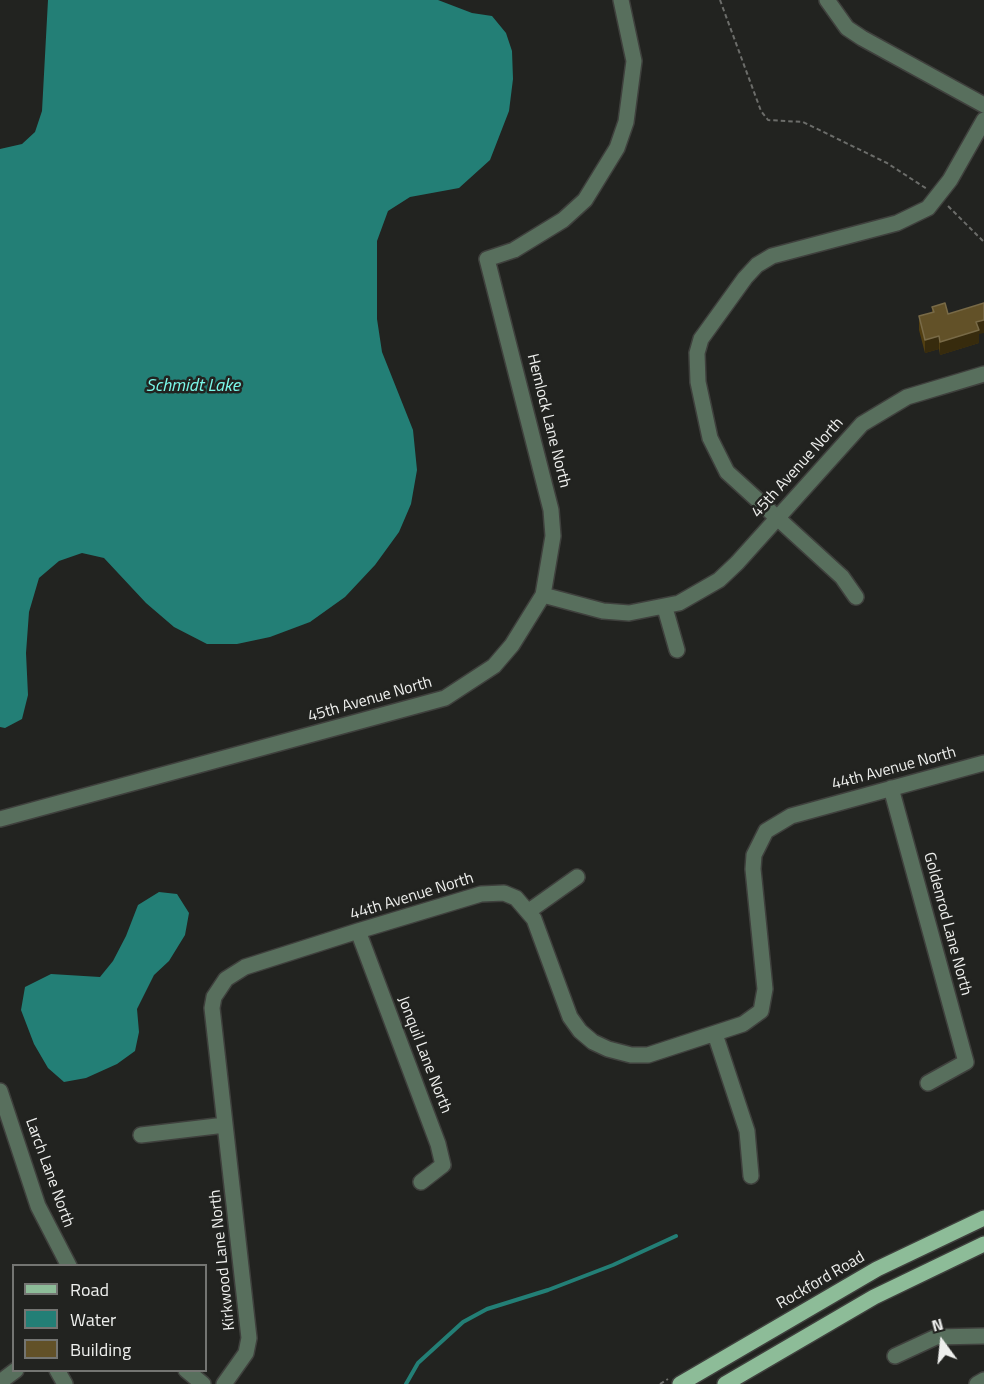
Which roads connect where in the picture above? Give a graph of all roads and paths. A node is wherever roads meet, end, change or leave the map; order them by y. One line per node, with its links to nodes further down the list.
1 (621, 0): 10 (street, Hemlock Lane North)
2 (720, 0): 6 (path)
3 (827, 0): 4 (street)
4 (984, 105)
5 (984, 120): 6 (street)
6 (939, 198): 7 (path); 9 (street)
7 (984, 242)
8 (984, 374): 9 (street, 45th Avenue North)
9 (776, 518): 11 (street); 12 (street, 45th Avenue North)
10 (543, 595): 12 (street, 45th Avenue North); 16 (street, 45th Avenue North)
11 (856, 597)
12 (665, 608): 13 (street)
13 (677, 650)
14 (984, 763): 15 (street, 44th Avenue North)
15 (891, 788): 21 (street, 44th Avenue North); 22 (street, Goldenrod Lane North)
16 (0, 819)
17 (578, 877): 18 (street)
18 (529, 911): 19 (street, 44th Avenue North); 21 (street, 44th Avenue North)
19 (358, 932): 20 (street, 44th Avenue North); 27 (street, Jonquil Lane North)
20 (219, 988): 24 (street, Kirkwood Lane North)
21 (715, 1034): 26 (street)
22 (928, 1083)
23 (0, 1091): 30 (street, Larch Lane North)
24 (225, 1125): 25 (street); 38 (street, Kirkwood Lane North)
25 (141, 1135)
26 (751, 1176)
27 (421, 1182)
28 (984, 1218): 39 (main road, Rockford Road)
29 (984, 1244): 40 (main road)
30 (68, 1264)
31 (984, 1336): 32 (street)
32 (895, 1356)
33 (15, 1372): 36 (street)
34 (187, 1372): 37 (street)
35 (984, 1380): 41 (street)
36 (0, 1382)
37 (203, 1384)
38 (224, 1384)
39 (680, 1384)
40 (725, 1384)
41 (977, 1384)

